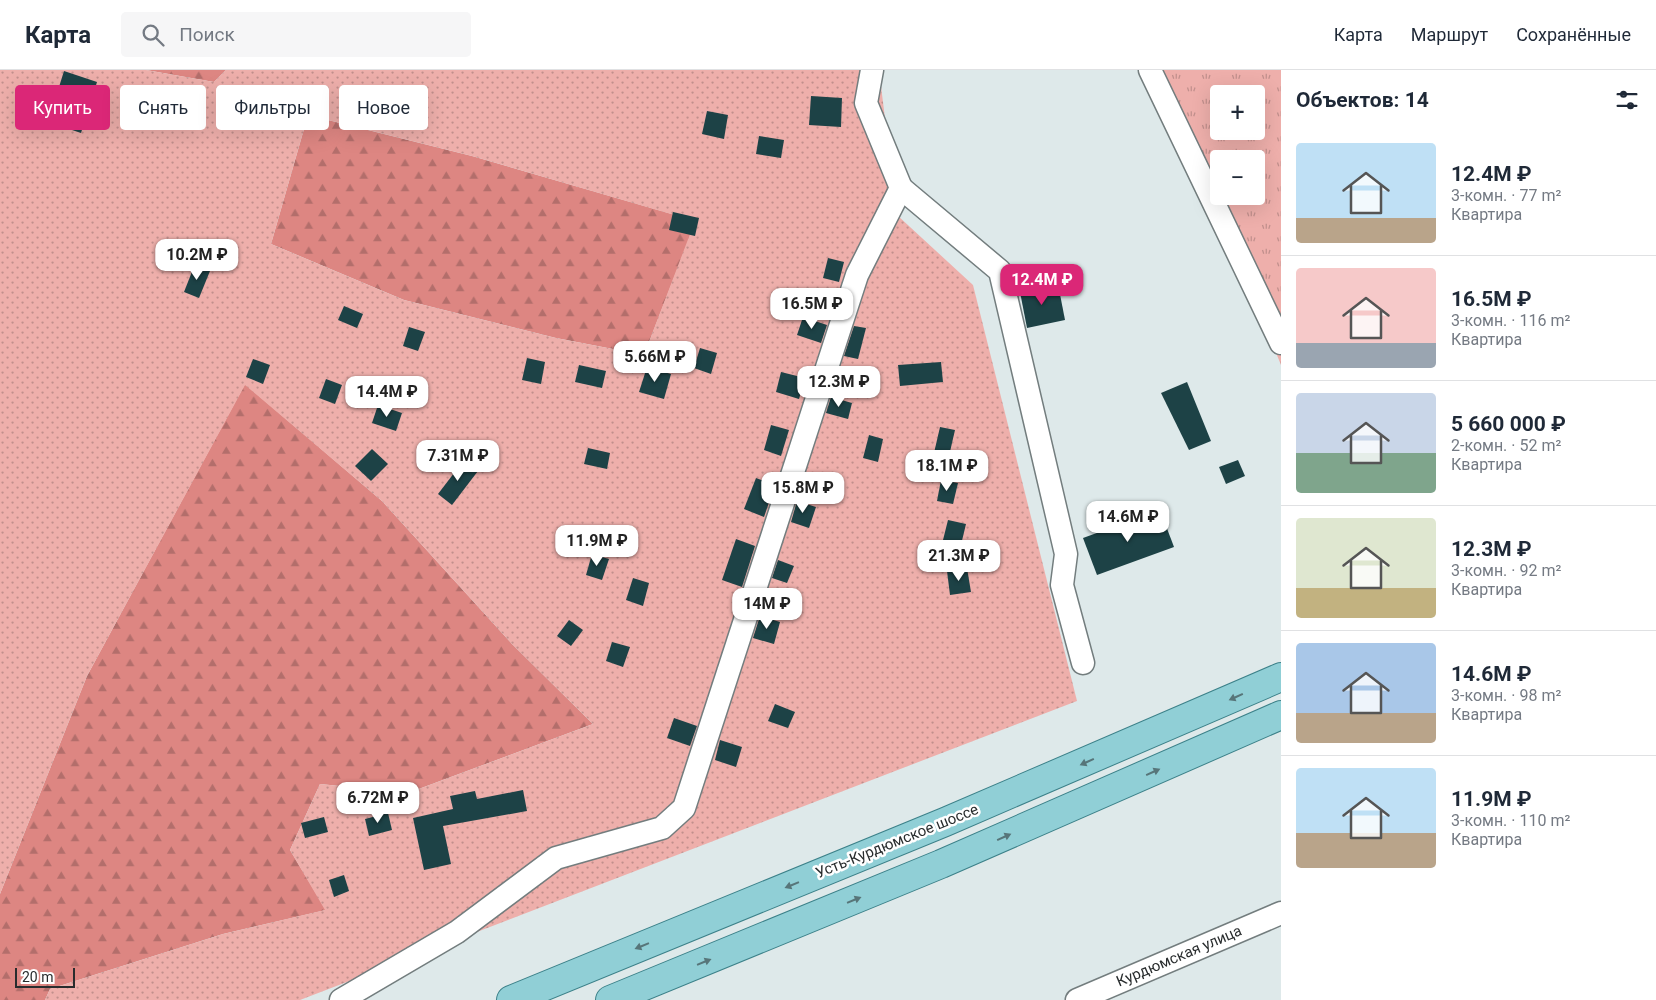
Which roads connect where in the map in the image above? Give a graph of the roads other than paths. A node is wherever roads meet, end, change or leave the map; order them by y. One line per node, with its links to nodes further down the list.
1 (872, 70): 3 (street)
2 (1150, 70): 4 (street)
3 (901, 188): 5 (street); 9 (street)
4 (1281, 343)
5 (1083, 663)
6 (1281, 677): 10 (main road, Усть-Курдюмское шоссе, one-way to 10)
7 (1281, 715): 11 (main road, one-way to 7)
8 (1281, 913): 12 (street, Курдюмская улица)
9 (342, 1000)
10 (511, 1000)
11 (610, 1000)
12 (1077, 1000)

